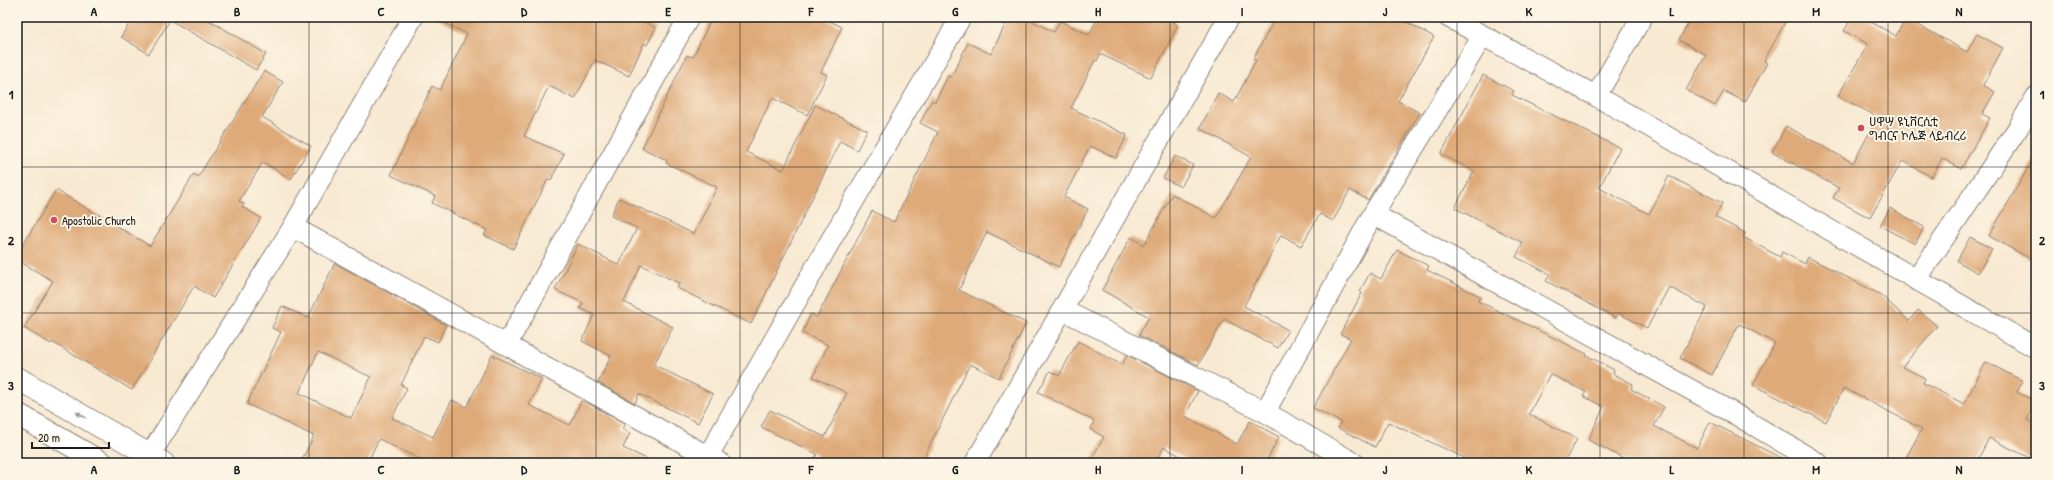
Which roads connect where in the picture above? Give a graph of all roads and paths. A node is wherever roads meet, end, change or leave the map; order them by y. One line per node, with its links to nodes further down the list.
1 (413, 17): 11 (street)
2 (689, 17): 14 (street)
3 (961, 17): 20 (street)
4 (1230, 17): 13 (street)
5 (1448, 17): 7 (street)
6 (1642, 17): 8 (street)
7 (1482, 37): 8 (street); 10 (street)
8 (1596, 96): 12 (street)
9 (2036, 96): 12 (street)
10 (1373, 214): 17 (street); 24 (street)
11 (293, 227): 14 (street); 19 (street)
12 (1916, 280): 15 (street)
13 (1063, 310): 17 (street); 22 (street)
14 (507, 344): 20 (street)
15 (2036, 348)
16 (17, 378): 19 (street, one-way to 16)
17 (1265, 412): 23 (street)
18 (17, 414): 21 (street)
19 (153, 460)
20 (714, 460)
21 (102, 463)
22 (975, 463)
23 (1354, 463)
24 (1818, 463)

